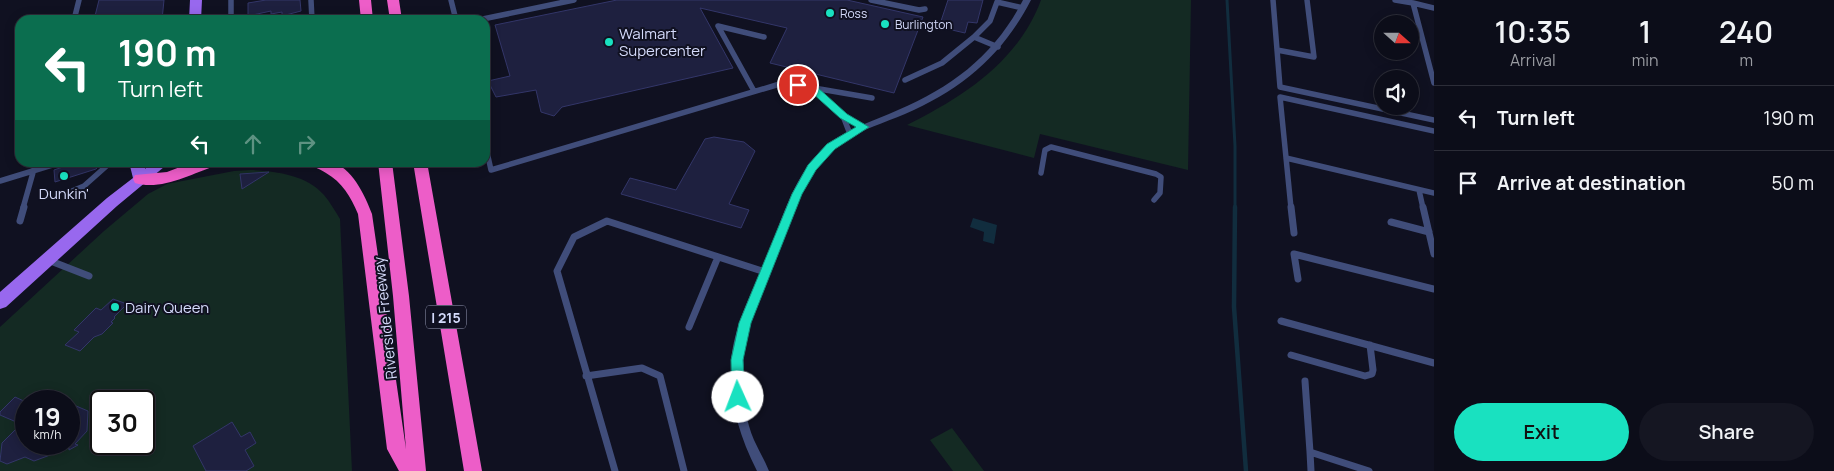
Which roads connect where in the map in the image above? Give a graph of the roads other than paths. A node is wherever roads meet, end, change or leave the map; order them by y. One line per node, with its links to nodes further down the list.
1 (79, 0): 17 (lane)
2 (198, 0): 18 (main road)
3 (231, 0): 19 (lane)
4 (311, 0): 20 (lane)
5 (365, 0): 21 (highway)
6 (393, 0): 22 (highway)
7 (451, 0): 23 (lane)
8 (574, 0): 24 (lane)
9 (871, 0): 16 (lane)
10 (1273, 0): 28 (lane)
11 (1307, 0): 28 (lane)
12 (1395, 0): 13 (lane)
13 (1413, 3): 15 (lane); 30 (lane)
14 (1025, 4): 26 (lane); 27 (street)
15 (1434, 8)
16 (925, 9)
17 (75, 15)
18 (196, 15)
19 (231, 15)
20 (312, 15)
21 (366, 15)
22 (395, 15)
23 (455, 15)
24 (490, 18)
25 (764, 37): 32 (lane)
26 (974, 37): 27 (lane); 29 (lane)
27 (998, 47): 36 (street)
28 (1277, 50): 35 (lane)
29 (905, 80)
30 (1434, 83)
31 (813, 88): 32 (lane); 33 (lane); 34 (lane)
32 (754, 91): 40 (lane)
33 (872, 98)
34 (843, 116): 36 (lane); 38 (lane)
35 (1434, 120)
36 (864, 127): 38 (street)
37 (1434, 131): 39 (lane)
38 (850, 134): 65 (street)
39 (1286, 158): 54 (lane); 61 (lane)
40 (490, 166)
41 (34, 167): 50 (lane)
42 (48, 167): 50 (lane)
43 (105, 167): 55 (lane)
44 (137, 167): 52 (main road)
45 (156, 167): 52 (main road)
46 (198, 167): 52 (highway)
47 (325, 167): 78 (highway)
48 (386, 167): 79 (highway, Riverside Freeway / I 215)
49 (421, 167): 80 (highway, I 215)
50 (33, 172): 53 (lane); 58 (lane)
51 (1041, 173): 57 (lane)
52 (140, 179): 64 (main road)
53 (0, 181)
54 (1419, 190): 56 (lane); 60 (lane)
55 (72, 191)
56 (1434, 193)
57 (1154, 200)
58 (20, 221)
59 (1391, 222): 60 (lane)
60 (1429, 232): 62 (lane)
61 (1294, 233)
62 (1434, 254)
63 (718, 257): 65 (lane); 71 (lane); 75 (lane)
64 (47, 260): 66 (lane); 69 (main road)
65 (765, 272): 83 (street)
66 (89, 276)
67 (1298, 279): 68 (lane)
68 (1434, 289)
69 (0, 302)
70 (1281, 320): 72 (lane)
71 (688, 327)
72 (1370, 345): 73 (lane); 74 (lane)
73 (1291, 355)
74 (1434, 363)
75 (586, 376): 81 (lane); 82 (lane)
76 (1305, 381): 77 (lane)
77 (1310, 452): 84 (lane); 85 (lane)
78 (409, 471)
79 (417, 471)
80 (473, 471)
81 (615, 471)
82 (684, 471)
83 (763, 471)
84 (1310, 471)
85 (1369, 471)

